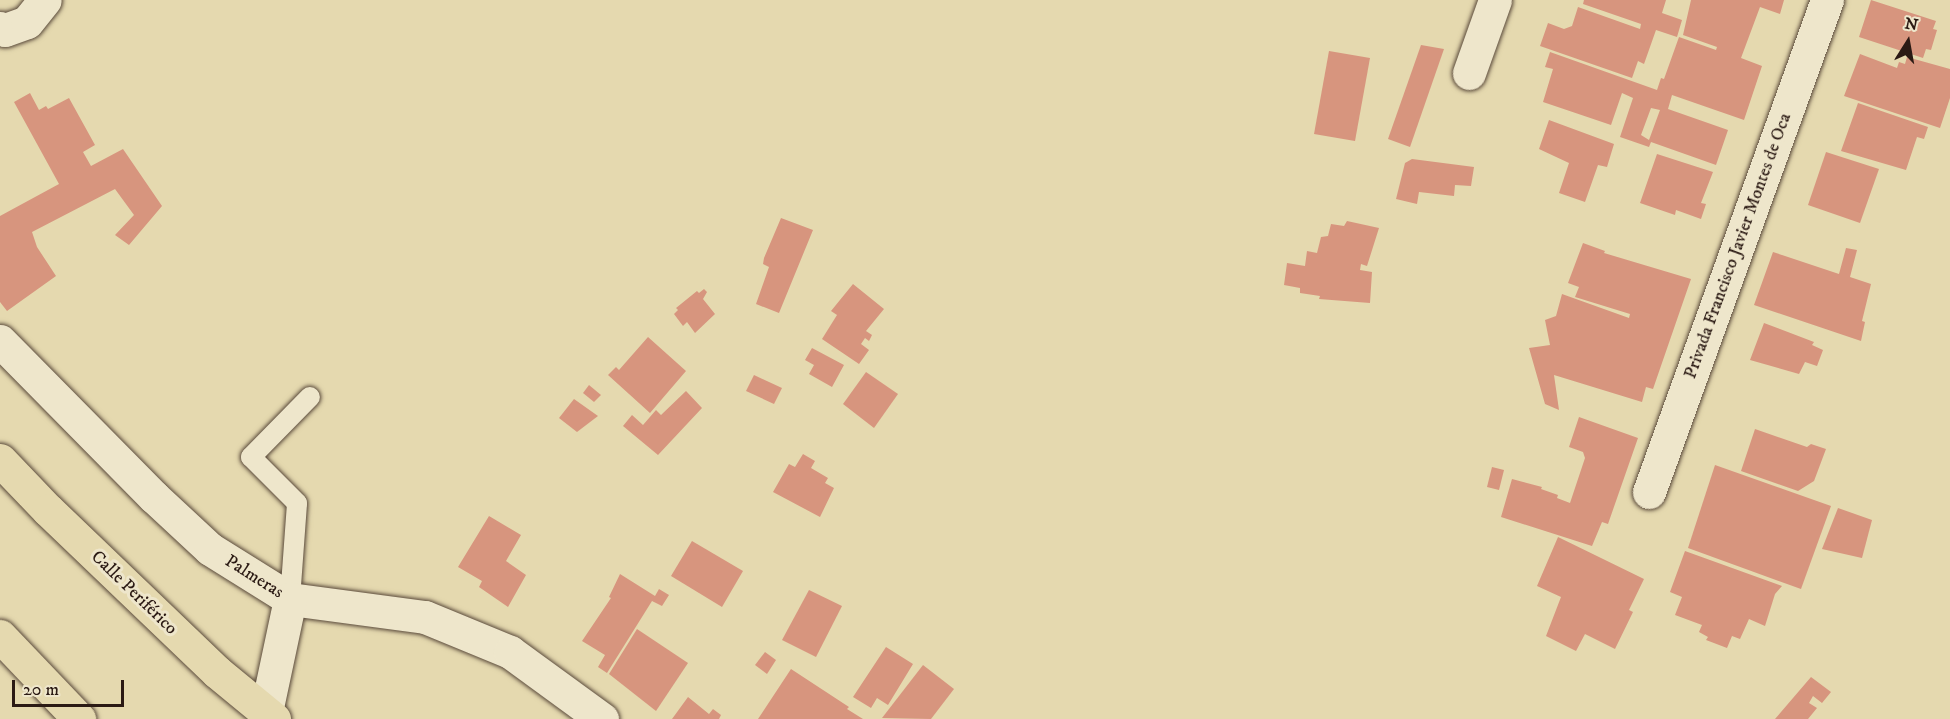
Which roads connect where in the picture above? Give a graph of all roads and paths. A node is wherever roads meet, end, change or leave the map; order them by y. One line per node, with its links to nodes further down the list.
1 (45, 0): 4 (street)
2 (1495, 0): 5 (street)
3 (1827, 0): 9 (street, Privada Francisco Javier Montes de Oca)
4 (2, 29)
5 (1469, 73)
6 (0, 341): 10 (street, Palmeras)
7 (310, 397): 10 (lane)
8 (0, 460): 12 (highway, Calle Periférico)
9 (1649, 492)
10 (290, 599): 12 (street); 14 (street, Palmeras)
11 (0, 636): 13 (highway)
12 (270, 716)
13 (79, 719)
14 (602, 719)

